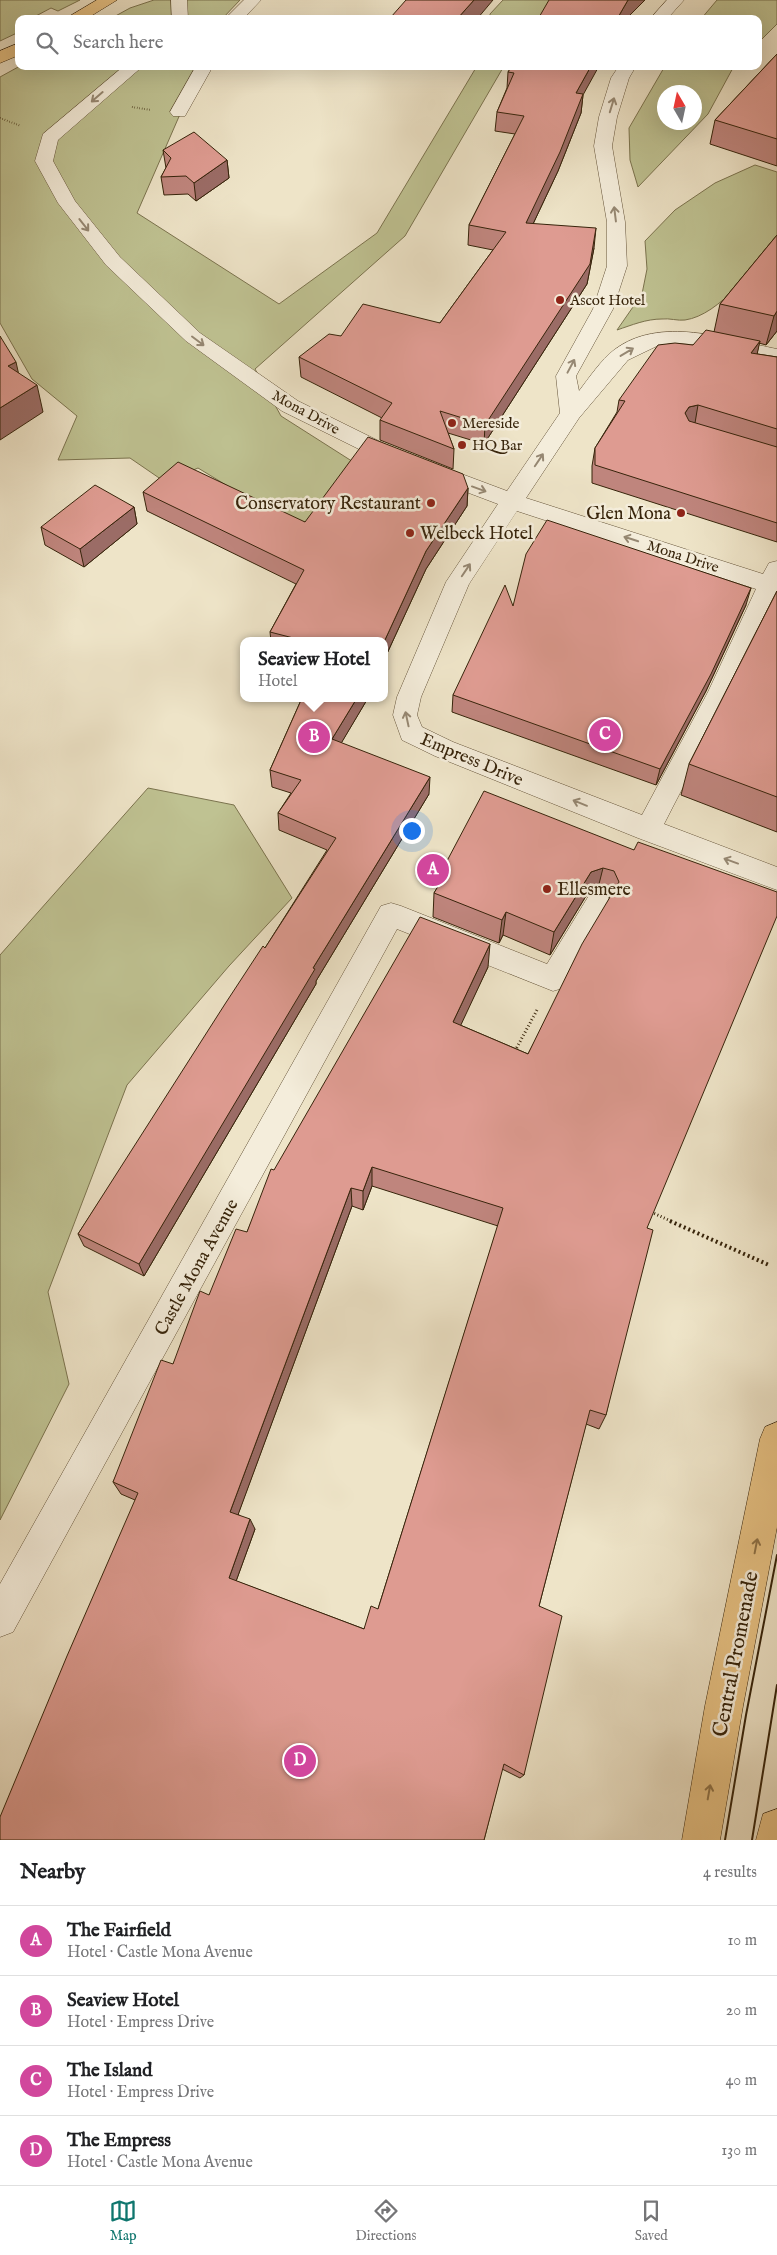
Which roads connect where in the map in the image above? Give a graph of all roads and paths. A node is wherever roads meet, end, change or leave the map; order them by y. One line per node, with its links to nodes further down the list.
1 (109, 0): 5 (main road)
2 (180, 0): 6 (street)
3 (254, 0): 7 (street)
4 (676, 0): 8 (street)
5 (81, 15)
6 (180, 15)
7 (237, 15)
8 (662, 15)
9 (15, 50): 10 (main road)
10 (0, 58)
11 (130, 70): 19 (street, Mona Drive, one-way to 19)
12 (203, 70): 14 (street)
13 (625, 70): 18 (street, one-way to 13)
14 (179, 112)
15 (0, 118): 16 (path)
16 (21, 126)
17 (777, 355): 18 (street, Empress Drive, one-way to 17)
18 (571, 413): 19 (street, Empress Drive, one-way to 18)
19 (512, 501): 20 (street, Mona Drive, one-way to 19); 21 (street, Empress Drive, one-way to 19)
20 (775, 580): 21 (street)
21 (647, 830): 22 (street, Empress Drive, one-way to 21)
22 (777, 878)
23 (598, 905): 24 (street)
24 (553, 979): 25 (path); 29 (street, Castle Mona Avenue)
25 (513, 1055)
26 (644, 1209): 27 (path)
27 (769, 1265)
28 (777, 1439): 31 (main road, Central Promenade, one-way to 28)
29 (0, 1619)
30 (777, 1828): 32 (main road)
31 (701, 1840)
32 (775, 1840)

